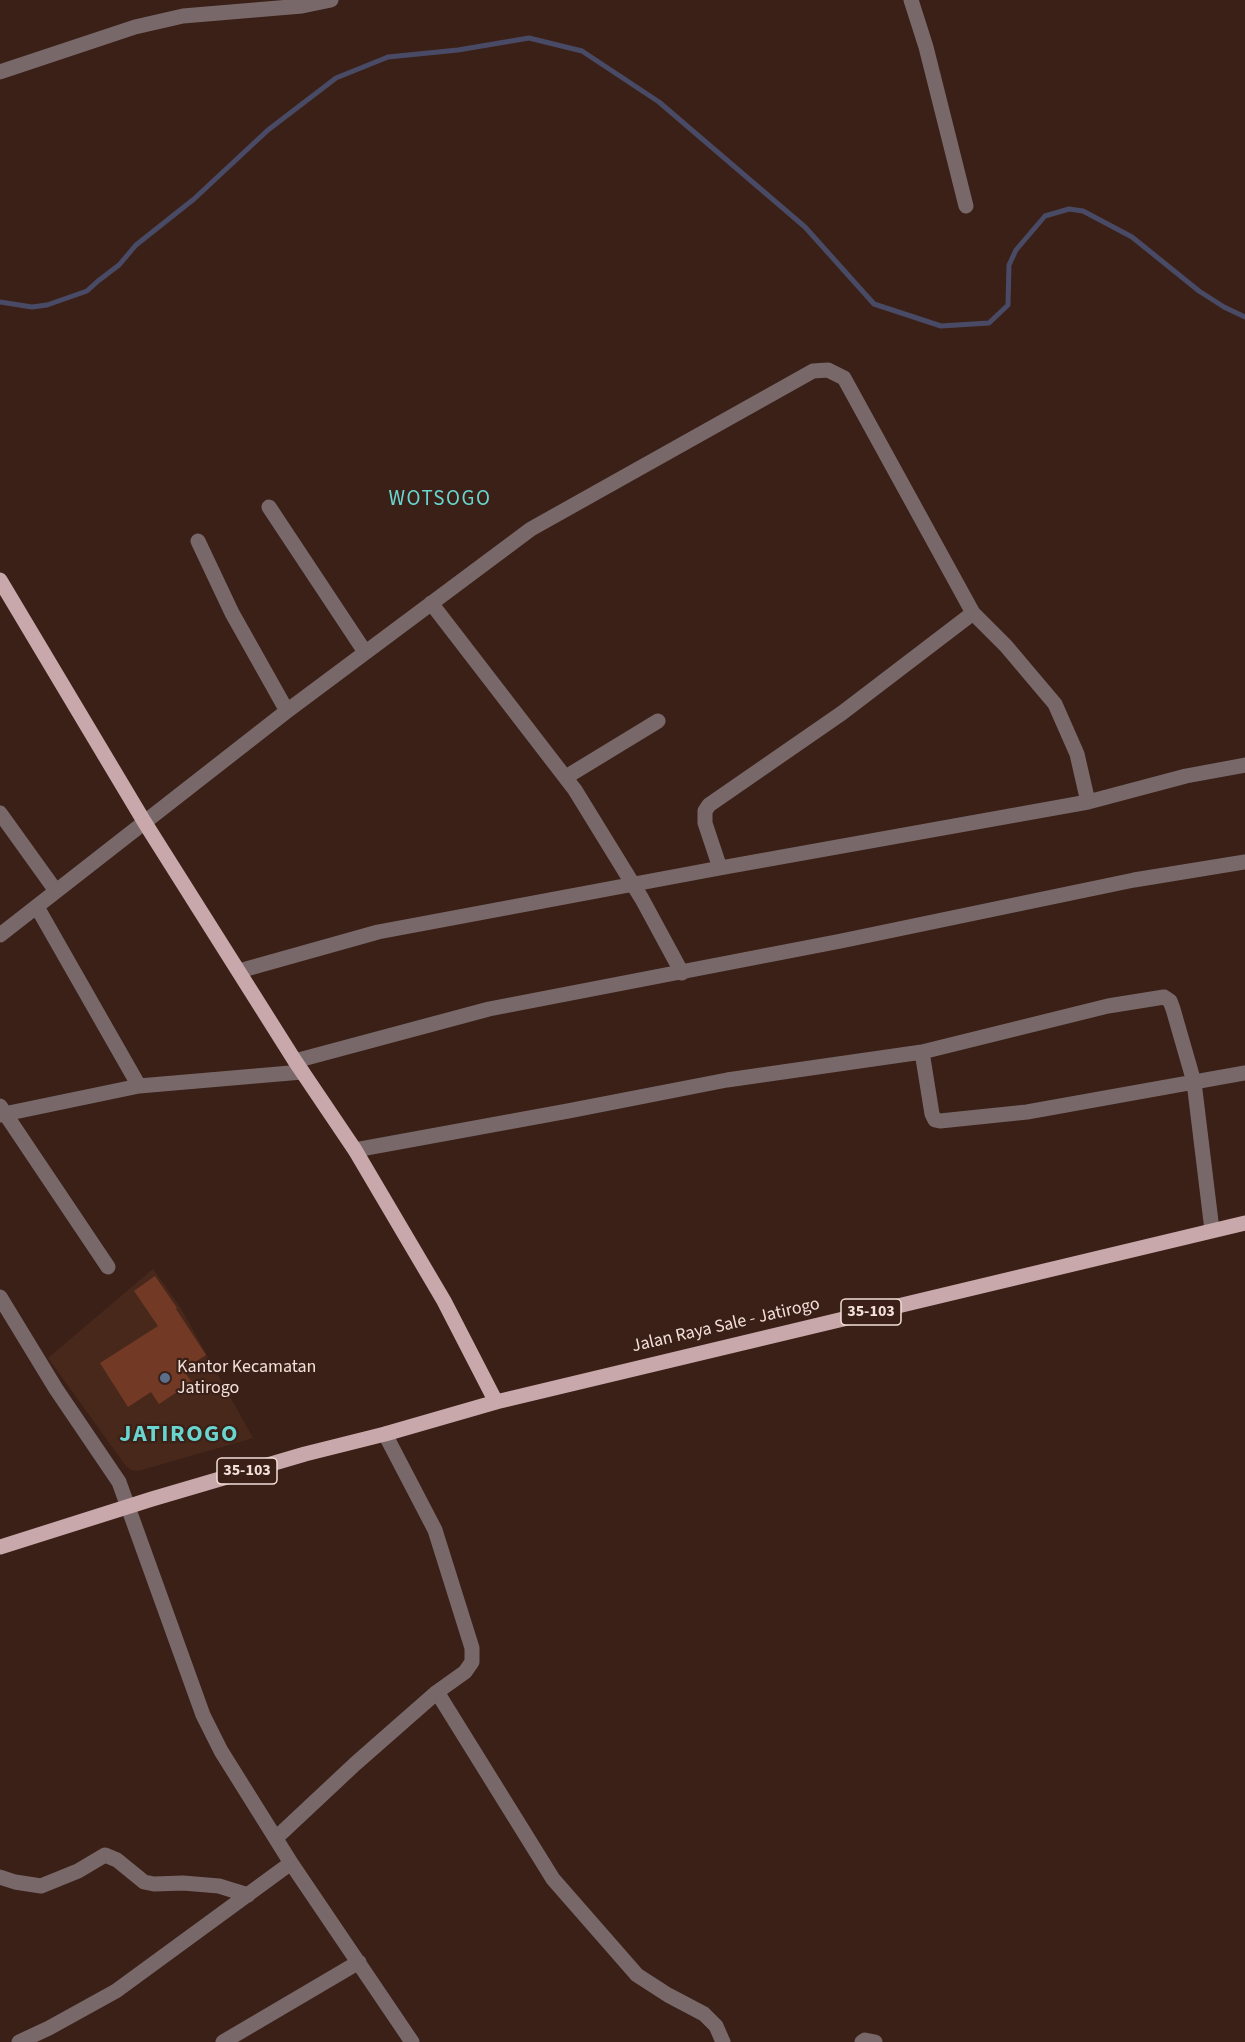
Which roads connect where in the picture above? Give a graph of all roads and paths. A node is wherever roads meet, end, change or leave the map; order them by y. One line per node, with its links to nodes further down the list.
1 (331, 0): 3 (street)
2 (911, 0): 5 (street)
3 (300, 3): 4 (street)
4 (0, 72)
5 (966, 207)
6 (269, 507): 11 (street)
7 (198, 542): 12 (street)
8 (0, 580): 18 (main road)
9 (431, 603): 10 (street); 11 (street); 15 (street)
10 (973, 613): 16 (street); 20 (street)
11 (365, 652): 12 (street)
12 (287, 711): 18 (street)
13 (658, 721): 15 (street)
14 (1245, 765): 16 (street)
15 (566, 777): 21 (street)
16 (1088, 802): 20 (street)
17 (0, 813): 22 (street)
18 (145, 823): 22 (street); 25 (main road)
19 (1245, 862): 26 (street)
20 (720, 868): 21 (street)
21 (633, 884): 25 (street); 26 (street)
22 (56, 891): 23 (street)
23 (37, 907): 24 (street); 31 (street)
24 (0, 935)
25 (239, 971): 28 (main road)
26 (682, 973): 28 (street)
27 (922, 1052): 30 (street); 30 (street); 33 (street)
28 (299, 1067): 31 (street); 33 (main road)
29 (1245, 1072): 30 (street)
30 (1194, 1082): 35 (street)
31 (139, 1086): 32 (street)
32 (2, 1111): 36 (street)
33 (355, 1150): 38 (main road)
34 (1245, 1223): 35 (main road, Jalan Raya Sale - Jatirogo / 35-103)
35 (1212, 1230): 38 (main road, Jalan Raya Sale - Jatirogo / 35-103)
36 (108, 1267)
37 (0, 1297): 40 (street)
38 (496, 1401): 39 (main road, 35-103)
39 (385, 1434): 40 (main road, 35-103); 42 (street)
40 (127, 1506): 41 (main road, 35-103); 43 (street)
41 (0, 1547)
42 (437, 1692): 43 (street); 51 (street)
43 (276, 1838): 44 (street)
44 (291, 1863): 46 (street); 47 (street)
45 (0, 1877): 46 (street)
46 (248, 1895): 48 (street)
47 (359, 1962): 49 (street); 50 (street)
48 (19, 2042)
49 (223, 2042)
50 (412, 2042)
51 (723, 2042)
52 (862, 2042): 53 (street)
53 (875, 2042)

